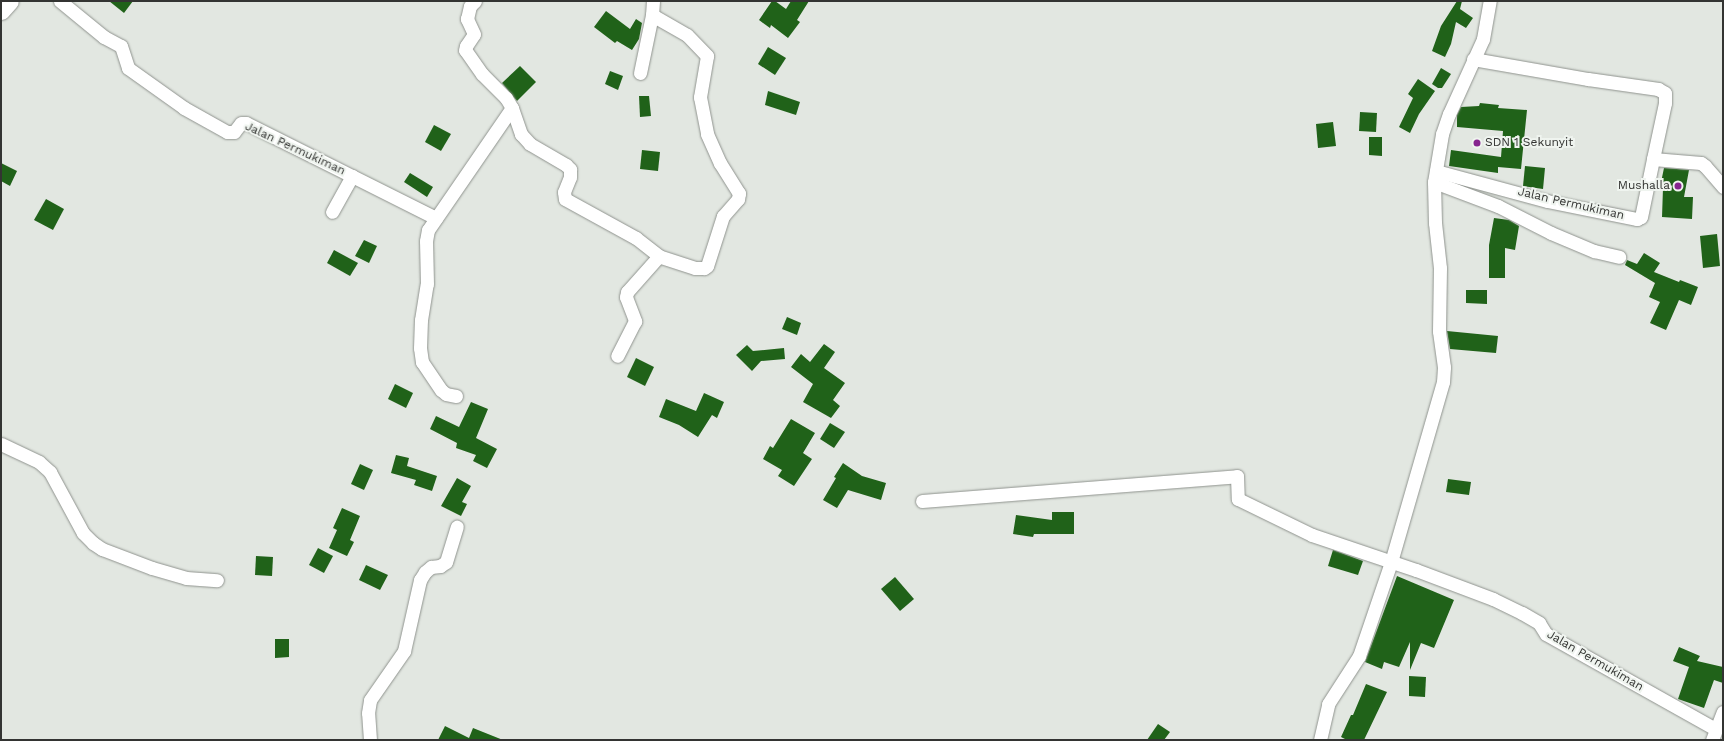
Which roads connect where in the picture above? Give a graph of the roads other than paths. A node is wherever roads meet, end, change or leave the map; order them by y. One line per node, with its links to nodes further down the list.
1 (10, 1): 6 (street)
2 (60, 1): 12 (street, Jalan Permukiman)
3 (475, 1): 10 (street)
4 (653, 1): 7 (street)
5 (1490, 1): 8 (street)
6 (1, 11)
7 (652, 15): 9 (street); 17 (street)
8 (1473, 59): 11 (street); 13 (street)
9 (640, 73)
10 (512, 108): 16 (street); 17 (street)
11 (1653, 159): 13 (street, Jalan Permukiman); 14 (street)
12 (352, 176): 15 (street, Jalan Permukiman); 16 (street)
13 (1435, 176): 18 (street); 24 (street)
14 (1723, 187)
15 (332, 212)
16 (436, 218): 20 (street)
17 (659, 256): 19 (street)
18 (1619, 257)
19 (618, 356)
20 (456, 396)
21 (1, 444): 25 (street)
22 (922, 501): 24 (street, Jalan Permukiman)
23 (457, 527): 28 (street)
24 (1392, 562): 27 (street, Jalan Permukiman); 29 (street)
25 (217, 580)
26 (1723, 712): 27 (street, Jalan Permukiman)
27 (1714, 735)
28 (370, 740)
29 (1320, 740)

